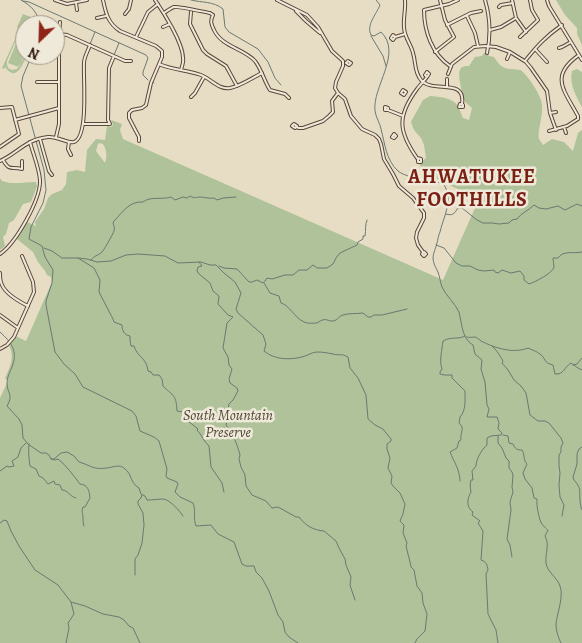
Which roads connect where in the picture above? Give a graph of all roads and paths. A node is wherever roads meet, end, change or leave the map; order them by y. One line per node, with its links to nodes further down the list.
1 (55, 0): 14 (street)
2 (88, 0): 14 (street)
3 (103, 0): 24 (street)
4 (131, 0): 23 (street)
5 (155, 0): 15 (street)
6 (277, 0): 18 (street)
7 (405, 0): 36 (street)
8 (440, 0): 16 (street)
9 (458, 0): 16 (street)
10 (485, 0): 34 (street)
11 (530, 0): 35 (street)
12 (547, 0): 32 (street)
13 (513, 2): 17 (street); 28 (street)
14 (76, 3): 19 (street)
15 (158, 4): 22 (street); 39 (street)
16 (441, 6): 31 (street); 48 (street)
17 (499, 7)
18 (294, 9): 26 (street); 29 (street)
19 (77, 10)
20 (192, 10): 22 (street); 62 (street); 72 (street)
21 (481, 11): 25 (street)
22 (164, 13): 30 (street)
23 (125, 14)
24 (107, 16): 27 (street); 39 (street)
25 (467, 16): 31 (street); 44 (street)
26 (309, 17): 29 (street); 38 (street)
27 (97, 18)
28 (516, 18): 34 (street); 35 (street)
29 (306, 21): 38 (street)
30 (170, 24): 33 (street); 61 (street)
31 (448, 25): 48 (street)
32 (562, 25): 42 (street); 47 (street)
33 (162, 27)
34 (489, 30): 45 (street)
35 (526, 32): 41 (street)
36 (405, 34): 40 (street); 71 (street)
37 (65, 35): 43 (street)
38 (323, 35): 74 (street)
39 (136, 37): 58 (street)
40 (395, 37)
41 (520, 37)
42 (571, 42): 46 (street); 51 (street)
43 (90, 45): 52 (street); 87 (street)
44 (478, 46): 45 (street); 60 (street)
45 (488, 46): 49 (street); 50 (street)
46 (559, 48)
47 (535, 49): 56 (street); 57 (street)
48 (435, 52): 60 (street)
49 (510, 52): 53 (street); 56 (street)
50 (487, 53)
51 (579, 55): 55 (street); 67 (street)
52 (114, 56): 54 (street); 87 (street)
53 (507, 59)
54 (131, 60)
55 (582, 60)
56 (525, 61): 84 (street)
57 (548, 62)
58 (159, 64): 61 (street); 96 (street)
59 (59, 65): 70 (street)
60 (450, 66): 63 (street)
61 (181, 71): 65 (street)
62 (262, 73): 72 (street); 77 (street)
63 (448, 74)
64 (427, 76): 71 (street)
65 (204, 77): 72 (street); 76 (street)
66 (558, 77): 67 (street)
67 (562, 77): 89 (street)
68 (447, 79): 73 (street)
69 (37, 82): 70 (street)
70 (59, 82): 81 (street)
71 (423, 82): 73 (street); 78 (street)
72 (237, 86)
73 (446, 86): 79 (street)
74 (338, 93): 88 (street); 104 (street)
75 (404, 94): 78 (street)
76 (191, 97)
77 (289, 98)
78 (411, 98): 85 (street)
79 (462, 104)
80 (0, 108): 86 (street)
81 (59, 108): 86 (street); 93 (street)
82 (388, 110): 85 (street)
83 (556, 112): 84 (street)
84 (550, 113): 90 (street)
85 (403, 116): 100 (street)
86 (15, 120): 98 (street)
87 (84, 124): 97 (street)
88 (296, 127)
89 (564, 127): 90 (street); 92 (street)
90 (556, 130): 91 (street)
91 (549, 131)
92 (566, 133)
93 (56, 137): 94 (street); 97 (street)
94 (39, 139): 95 (street); 103 (street)
95 (32, 141): 101 (street); 105 (street)
96 (139, 141)
97 (69, 142): 99 (street)
98 (0, 147)
99 (71, 155)
100 (418, 159)
101 (1, 160): 102 (street)
102 (22, 161)
103 (52, 175)
104 (423, 252)
105 (0, 254)
106 (22, 256): 108 (street)
107 (0, 273): 108 (street)
108 (28, 306): 110 (street)
109 (0, 315): 110 (street)
110 (18, 328): 111 (street)
111 (0, 349)

